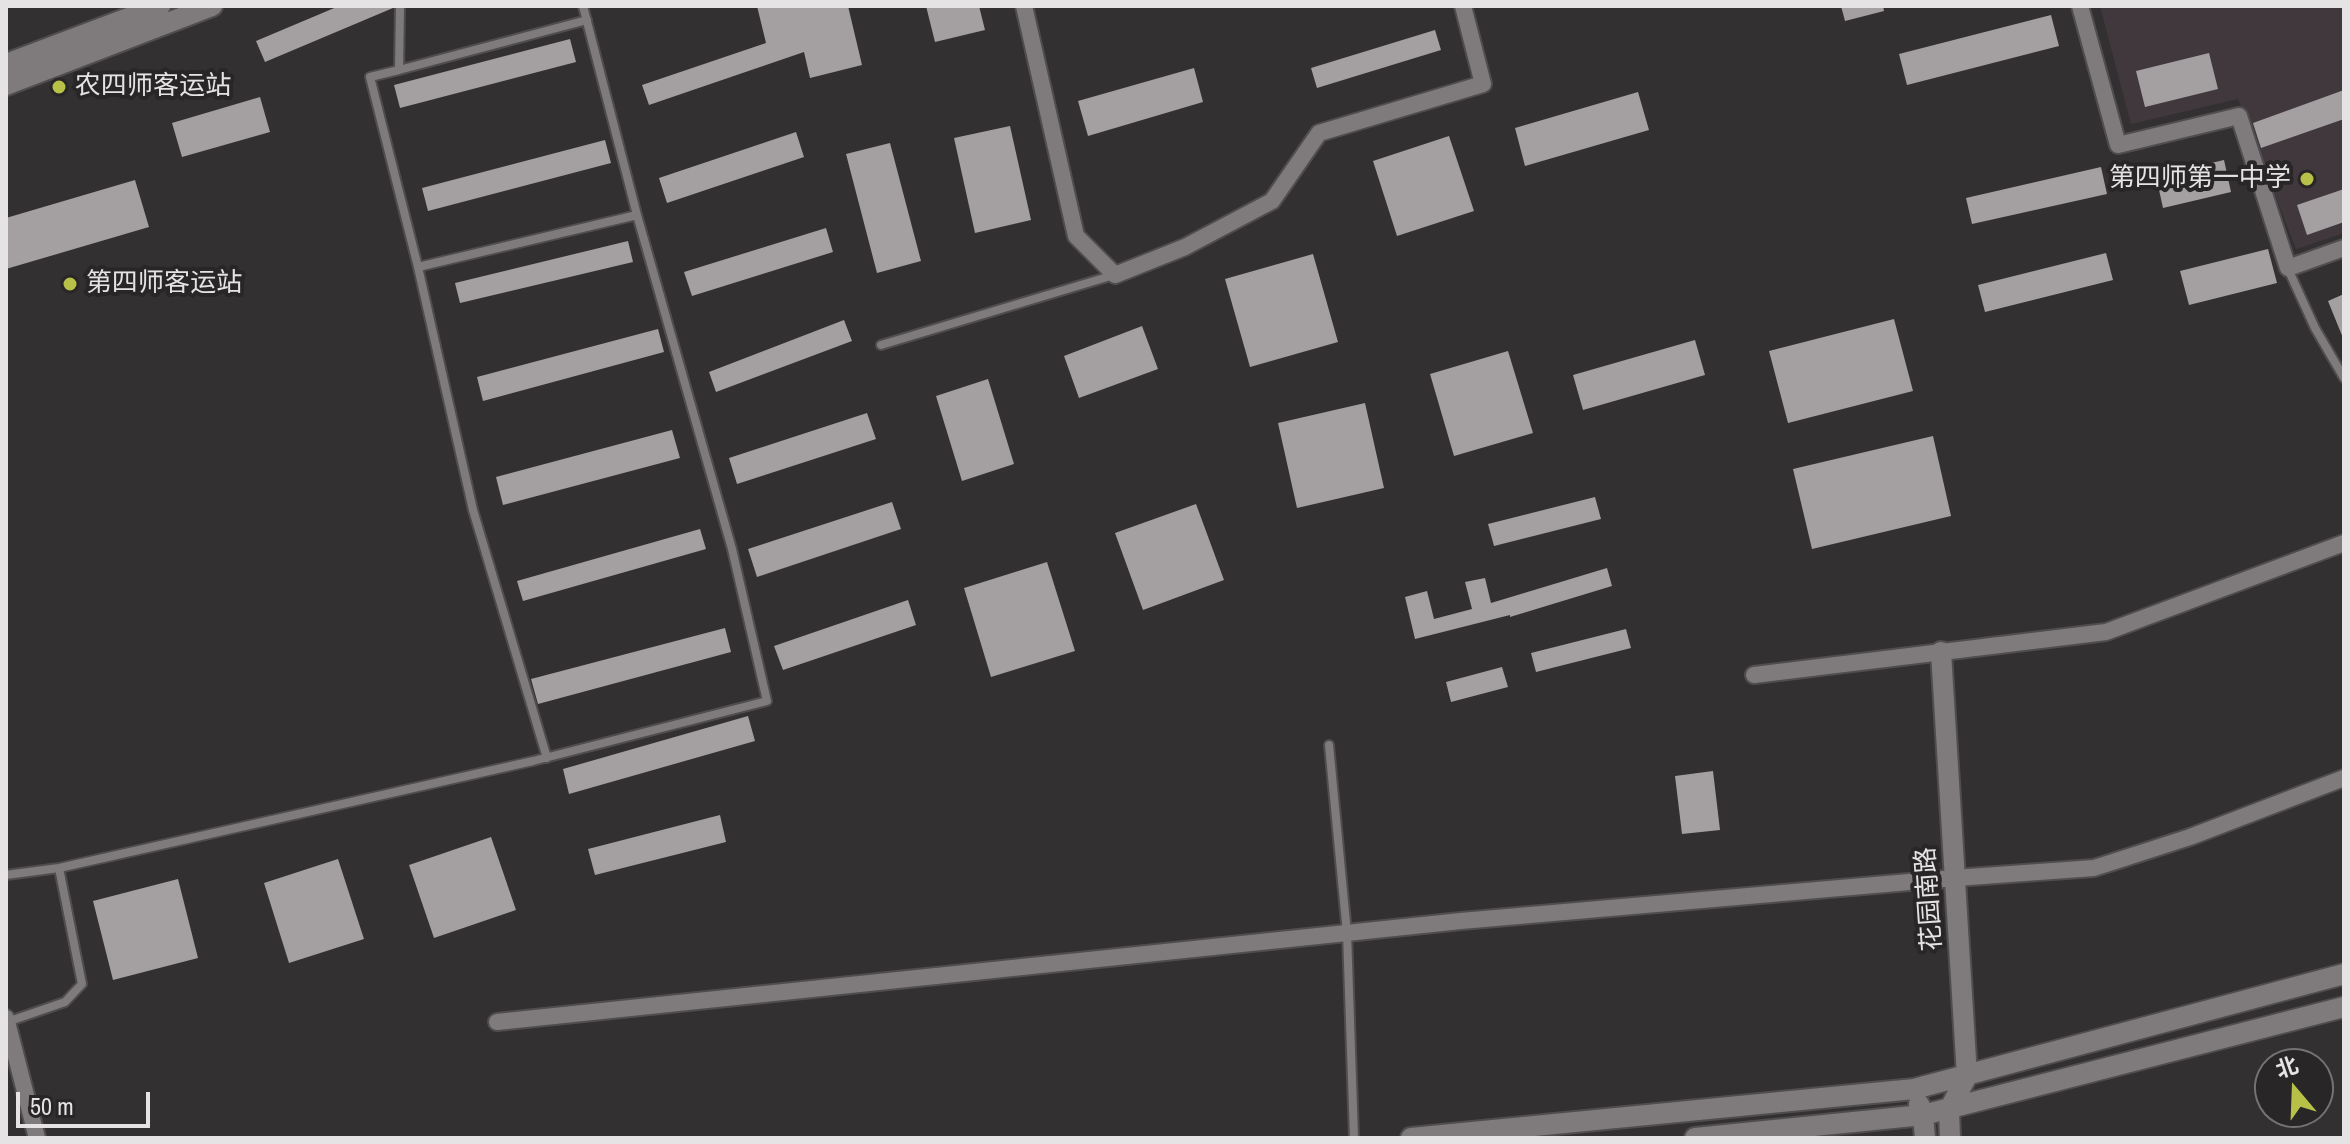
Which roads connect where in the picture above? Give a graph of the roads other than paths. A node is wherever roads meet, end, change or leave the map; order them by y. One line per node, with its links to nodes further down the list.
1 (160, 6): 9 (main road)
2 (212, 6): 11 (main road)
3 (400, 6): 10 (lane)
4 (583, 6): 8 (lane)
5 (1024, 6): 16 (street)
6 (1463, 6): 16 (street)
7 (2080, 6): 15 (street)
8 (587, 20): 10 (lane); 12 (lane)
9 (6, 64)
10 (399, 70): 14 (lane)
11 (6, 85)
12 (637, 215): 14 (lane); 23 (lane)
13 (2344, 248): 15 (street)
14 (418, 267): 23 (lane)
15 (2288, 268): 18 (lane)
16 (1115, 275): 17 (lane)
17 (881, 345)
18 (2344, 378)
19 (2344, 543): 20 (street)
20 (1941, 652): 21 (street); 27 (main road, 花园南路)
21 (1754, 675)
22 (1329, 745): 28 (lane)
23 (547, 758): 25 (lane)
24 (2344, 778): 27 (street)
25 (59, 868): 26 (lane); 31 (lane)
26 (6, 875)
27 (1955, 878): 28 (street); 33 (main road, 花园南路)
28 (1347, 933): 32 (street); 38 (lane)
29 (2344, 974): 33 (main road)
30 (2344, 1007): 35 (main road)
31 (6, 1021): 37 (street)
32 (497, 1022)
33 (1967, 1076): 34 (main road); 35 (main road)
34 (1914, 1089): 36 (main road); 39 (main road)
35 (1949, 1110): 36 (main road); 42 (main road)
36 (1923, 1115): 40 (main road); 41 (main road)
37 (37, 1138)
38 (1354, 1138)
39 (1411, 1138)
40 (1695, 1138)
41 (1925, 1138)
42 (1950, 1138)

